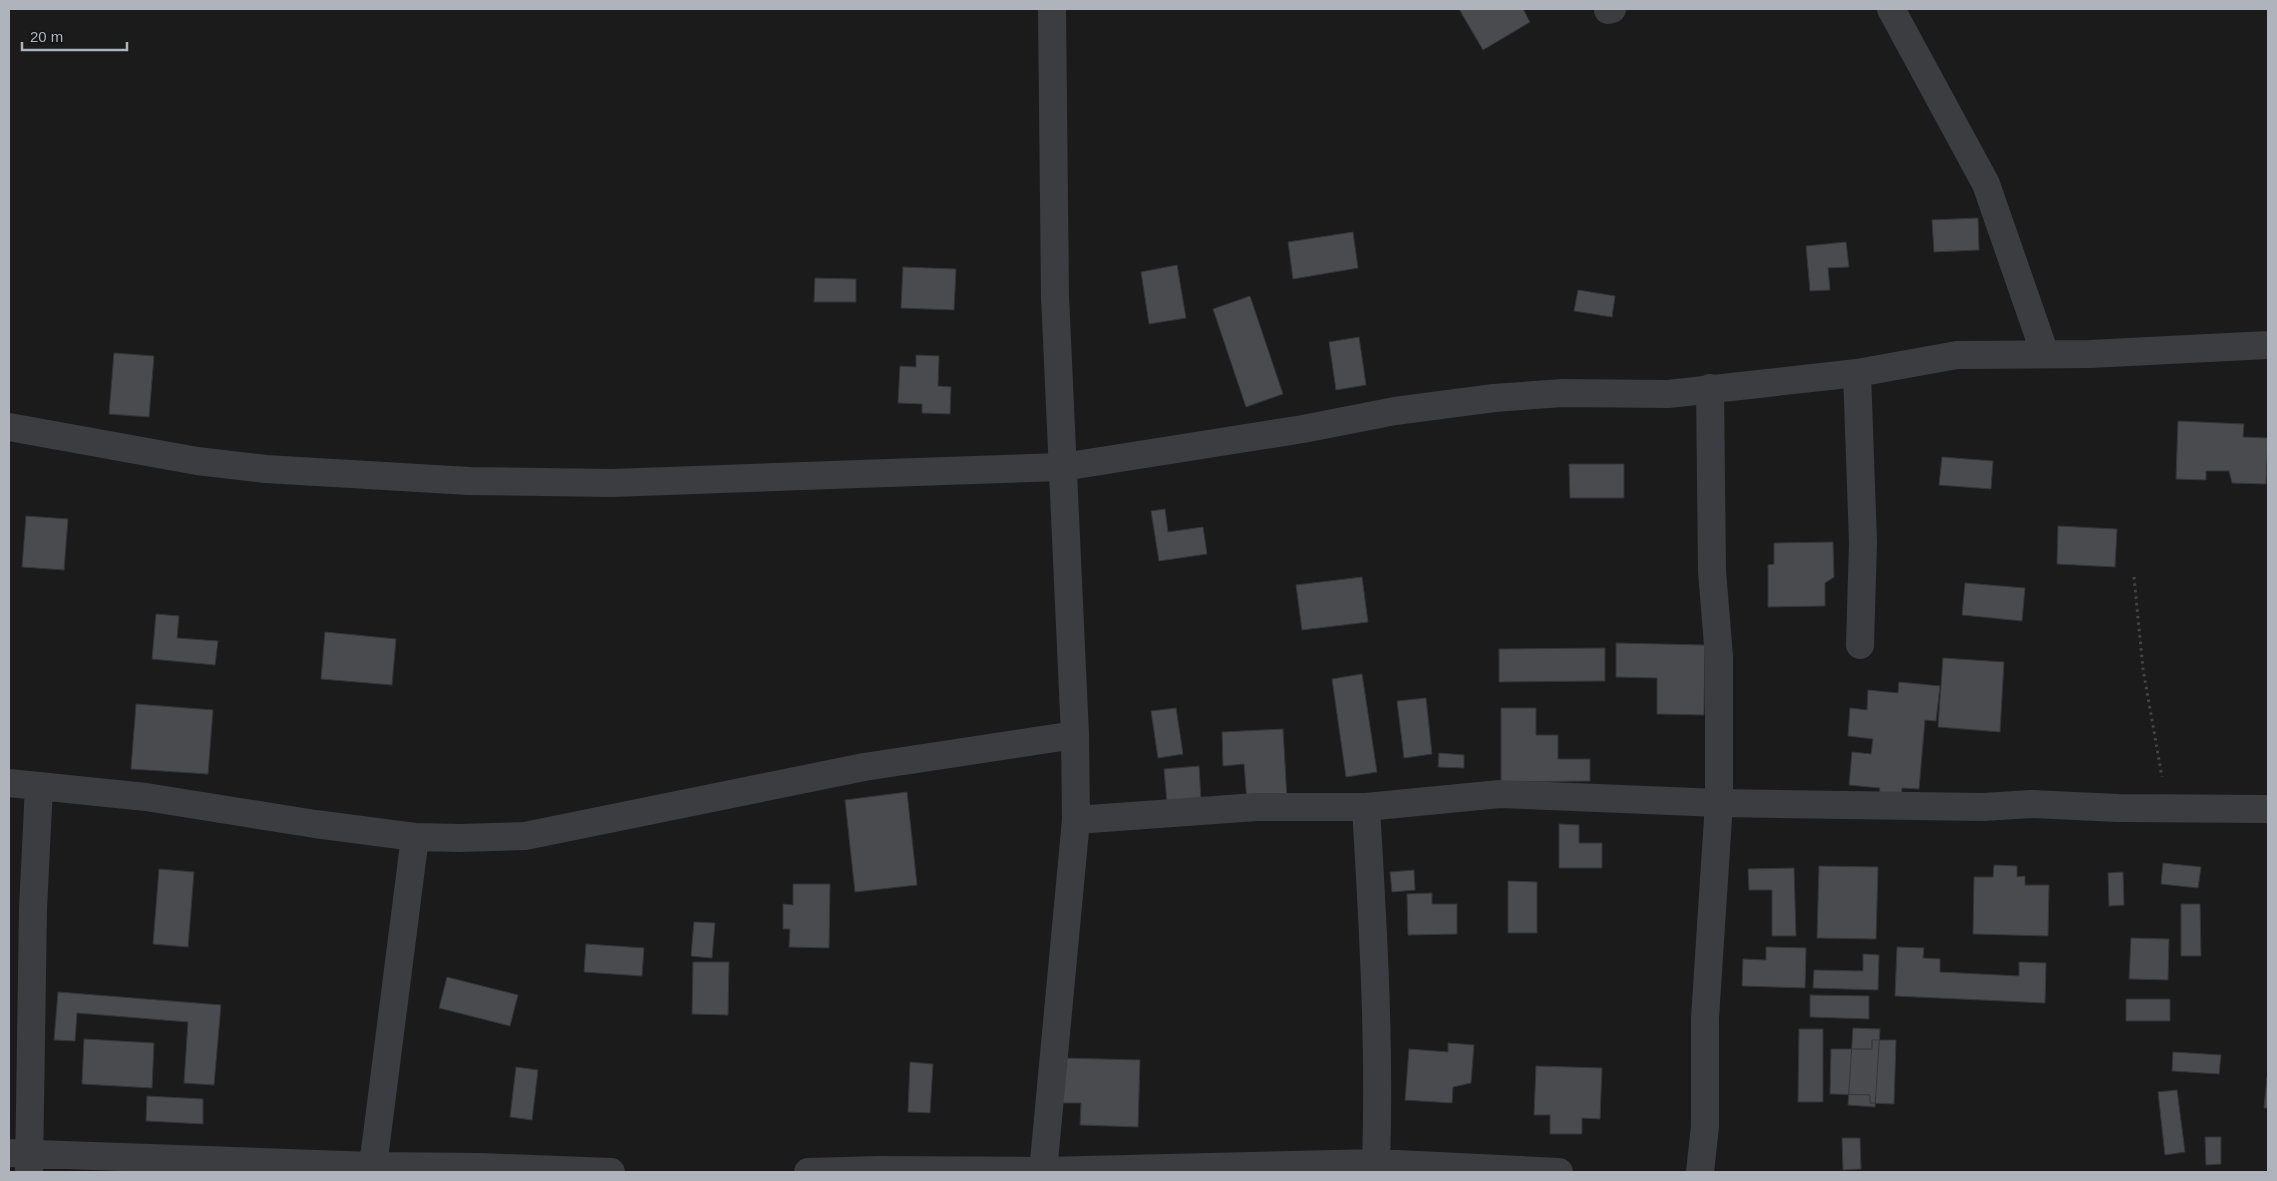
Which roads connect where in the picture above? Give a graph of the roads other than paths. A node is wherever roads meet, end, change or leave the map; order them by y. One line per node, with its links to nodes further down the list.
1 (1052, 9): 8 (street)
2 (1891, 9): 4 (street)
3 (2268, 345): 4 (street)
4 (2045, 354): 5 (street)
5 (1857, 373): 6 (street); 9 (street)
6 (1710, 388): 8 (street); 13 (street)
7 (9, 426): 8 (street)
8 (1063, 467): 10 (street)
9 (1860, 645)
10 (1075, 735): 16 (street); 17 (street)
11 (9, 783): 12 (street)
12 (39, 786): 17 (street); 18 (street)
13 (1718, 803): 14 (street); 15 (street); 25 (street)
14 (1366, 807): 16 (street); 19 (street)
15 (2268, 809)
16 (1076, 820): 23 (street)
17 (415, 837): 20 (street)
18 (22, 1159): 20 (street)
19 (1376, 1163): 23 (street); 24 (street)
20 (372, 1166): 21 (street)
21 (612, 1172)
22 (808, 1172): 23 (street)
23 (1043, 1172)
24 (1559, 1172)
25 (1700, 1172)

